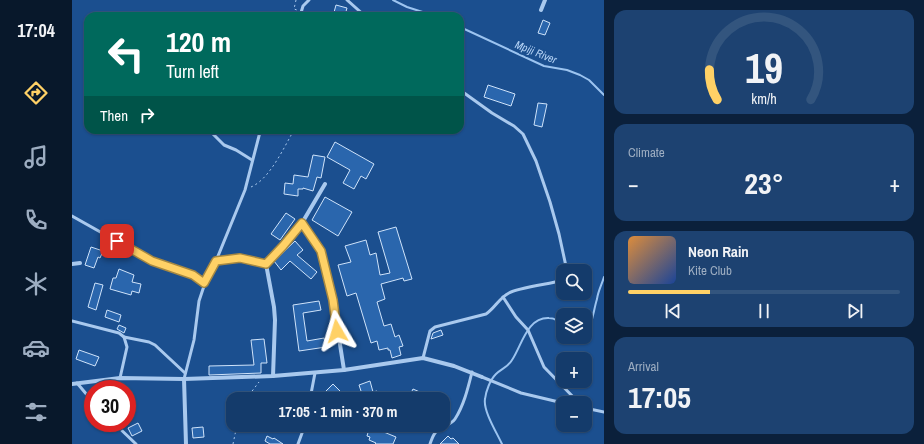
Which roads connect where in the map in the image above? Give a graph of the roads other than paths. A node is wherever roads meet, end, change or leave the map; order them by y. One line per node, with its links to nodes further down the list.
1 (309, 0): 5 (lane)
2 (347, 0): 6 (lane)
3 (544, 0): 4 (street)
4 (541, 10)
5 (301, 12)
6 (360, 12)
7 (464, 93): 18 (lane)
8 (213, 134): 10 (lane)
9 (259, 134): 10 (lane)
10 (252, 160): 14 (lane)
11 (325, 184): 13 (street)
12 (72, 216): 20 (lane)
13 (302, 223): 17 (street); 25 (street)
14 (216, 261): 17 (street); 20 (lane)
15 (80, 262): 16 (street)
16 (72, 264)
17 (266, 264): 29 (street)
18 (565, 264)
19 (556, 282): 21 (lane)
20 (204, 283): 27 (lane)
21 (503, 297): 24 (lane); 36 (lane)
22 (72, 321): 23 (lane)
23 (124, 337): 27 (lane); 31 (lane)
24 (423, 358): 25 (street); 26 (street)
25 (344, 370): 28 (street)
26 (472, 372): 30 (street); 45 (lane)
27 (184, 373): 32 (lane)
28 (315, 373): 29 (street); 34 (lane)
29 (273, 376): 32 (street)
30 (482, 377): 37 (lane)
31 (120, 378): 32 (street); 33 (street)
32 (184, 379): 43 (street)
33 (74, 383): 35 (lane)
34 (311, 392)
35 (84, 393)
36 (573, 396)
37 (556, 402)
38 (592, 409): 39 (lane)
39 (604, 412)
40 (123, 432): 42 (lane)
41 (302, 432): 44 (lane)
42 (136, 444)
43 (186, 444)
44 (298, 444)
45 (430, 444)

